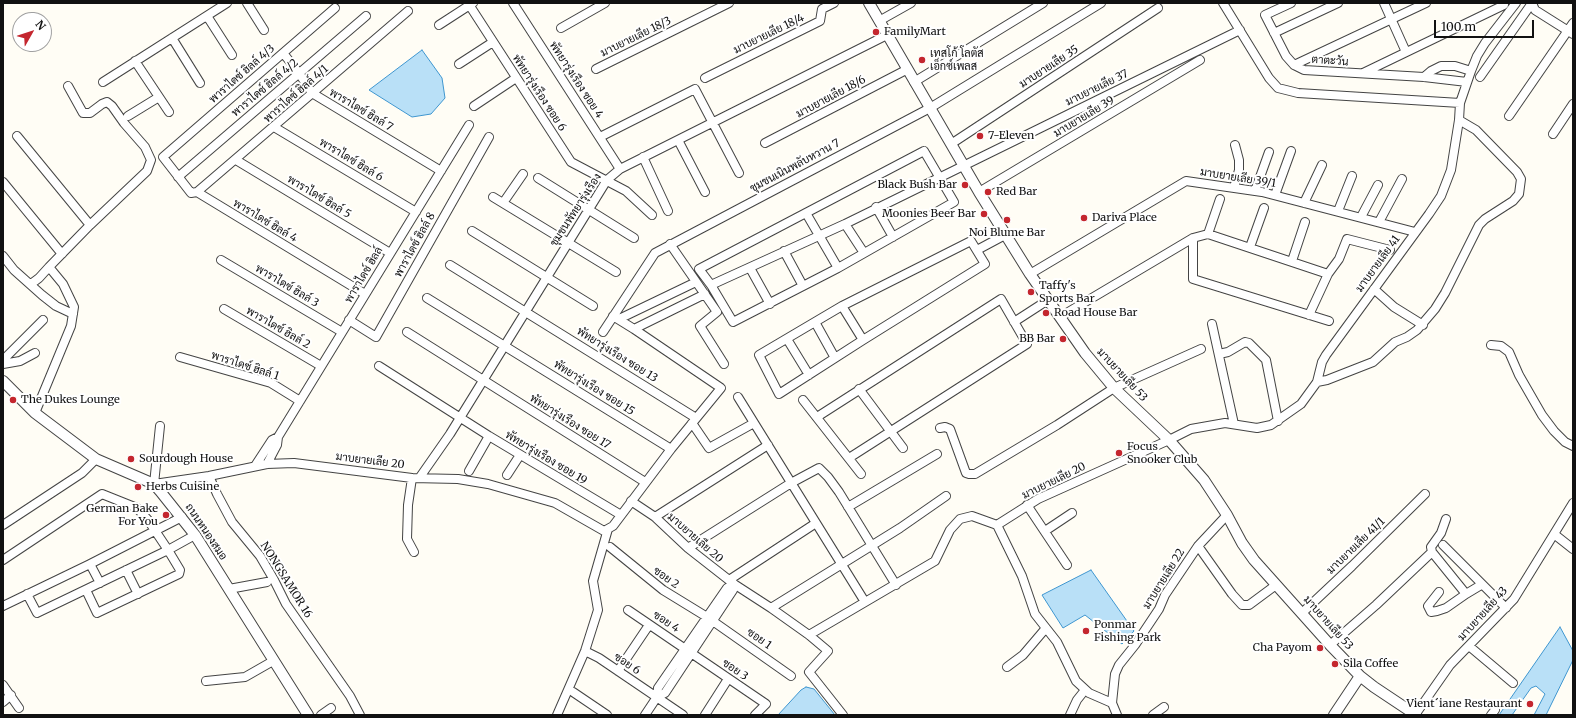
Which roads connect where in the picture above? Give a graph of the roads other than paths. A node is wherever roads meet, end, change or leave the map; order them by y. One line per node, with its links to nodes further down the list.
1 (227, 3): 23 (street)
2 (247, 3): 30 (street)
3 (513, 3): 74 (street, พัทยารุ่งเรือง ซอย 4)
4 (605, 3): 29 (street)
5 (729, 3): 44 (street, มาบยายเลีย 18/3)
6 (834, 3): 52 (street, มาบยายเลีย 18/4)
7 (869, 3): 26 (street, มาบยายเลีย 53)
8 (911, 3): 26 (street)
9 (1043, 3): 54 (street)
10 (1101, 3): 63 (street, ชุมชนเนินพลับหวาน 7)
11 (1223, 3): 31 (street)
12 (1291, 3): 33 (street)
13 (1338, 3): 33 (street)
14 (1384, 3): 25 (street)
15 (1426, 3): 25 (street)
16 (1504, 3): 37 (street)
17 (1516, 3): 19 (street); 46 (street, มาบยายเลีย 41)
18 (470, 4): 28 (street); 36 (street, พัทยารุ่งเรือง ซอย 6)
19 (1532, 6): 32 (street); 50 (street)
20 (335, 8): 38 (street, พาราไดซ์ ฮิลล์ 4/3)
21 (1158, 8): 77 (street, มาบยายเลีย 35)
22 (408, 11): 58 (street, พาราไดซ์ ฮิลล์ 4/1)
23 (207, 16): 35 (street); 39 (street)
24 (366, 16): 47 (street, พาราไดซ์ ฮิลล์ 4/2)
25 (1391, 20): 37 (street); 43 (street)
26 (879, 21): 34 (street, มาบยายเลีย 53)
27 (1573, 23): 32 (street)
28 (439, 25)
29 (561, 28)
30 (264, 30)
31 (1240, 30): 60 (street); 85 (street, มาบยายเลีย 37)
32 (1570, 32): 66 (street)
33 (1274, 33): 43 (street)
34 (887, 35): 45 (street, มาบยายเลีย 53); 68 (street, ชุมชนพัทยารุ่งเรือง)
35 (172, 38): 41 (street); 56 (street)
36 (493, 42): 42 (street); 51 (street, พัทยารุ่งเรือง ซอย 6)
37 (1406, 52): 48 (street)
38 (283, 54): 47 (street, พาราไดซ์ ฮิลล์ 7); 81 (street, พาราไดซ์ ฮิลล์ 4/3)
39 (232, 56)
40 (1200, 60): 102 (street, มาบยายเลีย 39)
41 (135, 61): 53 (street); 59 (street)
42 (459, 64)
43 (1294, 65): 48 (street, ตาตะวัน)
44 (596, 69)
45 (906, 70): 54 (street, มาบยายเลีย 53); 76 (street, มาบยายเลีย 18/6)
46 (1471, 71): 49 (street); 55 (street, มาบยายเลีย 41)
47 (299, 73): 58 (street, พาราไดซ์ ฮิลล์ 7); 91 (street, พาราไดซ์ ฮิลล์ 4/2)
48 (1360, 74): 49 (street, ตาตะวัน)
49 (1424, 77): 55 (street, ตาตะวัน)
50 (1480, 77)
51 (516, 78): 62 (street); 94 (street, พัทยารุ่งเรือง ซอย 6)
52 (705, 78)
53 (103, 82)
54 (914, 82): 63 (street, มาบยายเลีย 53)
55 (1467, 82): 60 (street, มาบยายเลีย 41)
56 (200, 83)
57 (68, 86): 120 (street)
58 (312, 94): 70 (street, พาราไดซ์ ฮิลล์ 4/1); 87 (street, พาราไดซ์ ฮิลล์ 7)
59 (159, 97): 64 (street); 65 (street)
60 (1460, 103): 67 (street, มาบยายเลีย 41)
61 (1573, 104): 71 (street)
62 (474, 106)
63 (930, 108): 77 (street, มาบยายเลีย 53); 130 (street, ชุมชนเนินพลับหวาน 7)
64 (169, 112)
65 (128, 116)
66 (1509, 116)
67 (1459, 120): 122 (street, มาบยายเลีย 41); 173 (street)
68 (712, 122): 74 (street); 75 (street, ชุมชนพัทยารุ่งเรือง); 88 (street)
69 (469, 125): 87 (street, พาราไดซ์ ฮิลล์)
70 (274, 127): 83 (street, พาราไดซ์ ฮิลล์ 4/1); 113 (street, พาราไดซ์ ฮิลล์ 6)
71 (1553, 134)
72 (17, 136): 120 (street)
73 (489, 137): 168 (street, พาราไดซ์ ฮิลล์ 8)
74 (600, 138): 86 (street, พัทยารุ่งเรือง ซอย 4)
75 (678, 140): 82 (street, ชุมชนพัทยารุ่งเรือง); 101 (street)
76 (765, 143)
77 (951, 144): 85 (street, มาบยายเลีย 53)
78 (1235, 145): 98 (street)
79 (1291, 151): 103 (street)
80 (1269, 152): 99 (street)
81 (162, 157): 91 (street, พาราไดซ์ ฮิลล์ 4)
82 (643, 157): 86 (street, ชุมชนพัทยารุ่งเรือง); 111 (street)
83 (236, 160): 100 (street, พาราไดซ์ ฮิลล์ 4/1); 135 (street, พาราไดซ์ ฮิลล์ 5)
84 (1322, 165): 107 (street)
85 (964, 166): 92 (street, มาบยายเลีย 37); 102 (street, มาบยายเลีย 53)
86 (620, 169): 94 (street, ชุมชนพัทยารุ่งเรือง)
87 (441, 171): 113 (street, พาราไดซ์ ฮิลล์)
88 (738, 172)
89 (522, 174): 106 (street)
90 (1352, 176): 112 (street)
91 (178, 177): 100 (street, พาราไดซ์ ฮิลล์ 4)
92 (938, 177): 108 (street, มาบยายเลีย 37); 114 (street); 126 (street)
93 (538, 178): 110 (street)
94 (607, 180): 110 (street, ชุมชนพัทยารุ่งเรือง); 115 (street, พัทยารุ่งเรือง ซอย 6)
95 (1402, 180): 118 (street)
96 (3, 182): 137 (street)
97 (1378, 185): 116 (street)
98 (1234, 188): 99 (street, มาบยายเลีย 39/1); 146 (street, มาบยายเลีย 39/1)
99 (1255, 191): 103 (street, มาบยายเลีย 39/1)
100 (197, 192): 154 (street, พาราไดซ์ ฮิลล์ 4)
101 (705, 192)
102 (979, 192): 123 (street, มาบยายเลีย 53)
103 (1275, 195): 107 (street, มาบยายเลีย 39/1)
104 (493, 197): 106 (street)
105 (1220, 199): 124 (street)
106 (503, 203): 129 (street)
107 (1304, 203): 112 (street, มาบยายเลีย 39/1)
108 (876, 207): 119 (street, มาบยายเลีย 37); 126 (street)
109 (1264, 208): 131 (street)
110 (589, 209): 127 (street); 129 (street, ชุมชนพัทยารุ่งเรือง)
111 (668, 210)
112 (1338, 211): 116 (street, มาบยายเลีย 39/1)
113 (416, 212): 135 (street, พาราไดซ์ ฮิลล์)
114 (806, 213): 125 (street); 151 (street)
115 (652, 215)
116 (1361, 217): 118 (street, มาบยายเลีย 39/1)
117 (1305, 222): 140 (street)
118 (1379, 222): 122 (street, มาบยายเลีย 39/1)
119 (845, 224): 125 (street, มาบยายเลีย 37); 136 (street)
120 (90, 225): 137 (street)
121 (472, 232): 148 (street)
122 (1415, 232): 153 (street, มาบยายเลีย 41)
123 (1005, 234): 132 (street); 146 (street, มาบยายเลีย 53)
124 (1208, 234): 128 (street); 131 (street)
125 (819, 235): 134 (street, มาบยายเลีย 37); 144 (street)
126 (893, 237): 136 (street)
127 (634, 238)
128 (1193, 238): 164 (street); 166 (street)
129 (568, 243): 145 (street); 148 (street, ชุมชนพัทยารุ่งเรือง)
130 (670, 244): 149 (street); 165 (street, ชุมชนเนินพลับหวาน 7)
131 (1250, 247): 140 (street)
132 (977, 250): 160 (street); 179 (street)
133 (1390, 250): 147 (street)
134 (784, 251): 143 (street, มาบยายเลีย 37); 152 (street)
135 (390, 253): 154 (street, พาราไดซ์ ฮิลล์)
136 (864, 253): 144 (street)
137 (62, 254): 142 (street)
138 (3, 256): 150 (street)
139 (221, 260): 175 (street, พาราไดซ์ ฮิลล์ 3)
140 (1292, 261): 147 (street)
141 (450, 265): 162 (street, พัทยารุ่งเรือง ซอย 13)
142 (49, 267): 150 (street); 163 (street)
143 (750, 268): 151 (street, มาบยายเลีย 37); 158 (street)
144 (838, 268): 152 (street)
145 (616, 272)
146 (1030, 274): 157 (street, มาบยายเลีย 53)
147 (1328, 274): 164 (street)
148 (547, 277): 159 (street); 162 (street, ชุมชนพัทยารุ่งเรือง)
149 (696, 282): 155 (street); 165 (street)
150 (31, 284): 163 (street)
151 (711, 285): 158 (street)
152 (803, 286): 158 (street)
153 (1374, 289): 173 (street); 195 (street, มาบยายเลีย 41)
154 (365, 294): 168 (street, พาราไดซ์ ฮิลล์)
155 (705, 294): 174 (street); 189 (street)
156 (427, 298): 180 (street, พัทยารุ่งเรือง ซอย 15)
157 (1048, 300): 166 (street, มาบยายเลีย 53); 171 (street)
158 (770, 304)
159 (593, 306)
160 (842, 306): 170 (street); 179 (street)
161 (224, 309): 190 (street, พาราไดซ์ ฮิลล์ 2)
162 (526, 311): 180 (street, ชุมชนพัทยารุ่งเรือง); 204 (street, พัทยารุ่งเรือง ซอย 13)
163 (73, 314): 201 (street)
164 (1309, 315): 169 (street)
165 (616, 317): 174 (street); 177 (street, ชุมชนเนินพลับหวาน 7)
166 (1060, 317): 196 (street, มาบยายเลีย 53)
167 (43, 320): 187 (street)
168 (349, 320): 175 (street, พาราไดซ์ ฮิลล์)
169 (1329, 321)
170 (814, 322): 178 (street); 186 (street)
171 (1014, 322): 197 (street); 210 (street)
172 (1212, 324): 184 (street)
173 (1423, 325): 195 (street)
174 (634, 328): 204 (street)
175 (342, 332): 190 (street, พาราไดซ์ ฮิลล์)
176 (407, 332): 194 (street, พัทยารุ่งเรือง ซอย 17)
177 (603, 332)
178 (787, 339): 192 (street); 192 (street)
179 (862, 340): 186 (street)
180 (505, 345): 194 (street, ชุมชนพัทยารุ่งเรือง); 217 (street, พัทยารุ่งเรือง ซอย 15)
181 (1490, 345): 215 (street)
182 (1201, 349): 196 (street)
183 (35, 353): 188 (street)
184 (1219, 354): 205 (street); 207 (street)
185 (180, 358): 200 (street, พาราไดซ์ ฮิลล์ 1)
186 (835, 358): 192 (street)
187 (3, 360)
188 (3, 364)
189 (724, 364)
190 (321, 366): 200 (street, พาราไดซ์ ฮิลล์)
191 (380, 366): 203 (street, พัทยารุ่งเรือง ซอย 19)
192 (810, 375)
193 (3, 381): 201 (street, ถนนหนองสมอ)
194 (483, 381): 203 (street, ชุมชนพัทยารุ่งเรือง); 229 (street, พัทยารุ่งเรือง ซอย 17)
195 (1317, 382): 205 (street, มาบยายเลีย 41)
196 (1114, 388): 209 (street); 213 (street, มาบยายเลีย 53)
197 (859, 390): 202 (street); 210 (street)
198 (738, 397): 206 (street)
199 (803, 400): 202 (street)
200 (300, 401): 212 (street, พาราไดซ์ ฮิลล์)
201 (35, 413): 221 (street, ถนนหนองสมอ)
202 (817, 417): 220 (street)
203 (460, 418): 211 (street, พัทยารุ่งเรือง ซอย 19); 228 (street, ชุมชนพัทยารุ่งเรือง)
204 (694, 420): 206 (street); 217 (street)
205 (1278, 421): 207 (street, มาบยายเลีย 41)
206 (754, 423): 214 (street)
207 (1234, 424): 213 (street, มาบยายเลีย 41)
208 (160, 426): 231 (street)
209 (940, 428)
210 (891, 431): 216 (street); 220 (street)
211 (489, 436): 219 (street, พัทยารุ่งเรือง ซอย 19); 224 (street)
212 (278, 437): 222 (street, พาราไดซ์ ฮิลล์); 223 (street, พาราไดซ์ ฮิลล์)
213 (1169, 440): 236 (street, มาบยายเลีย 20); 240 (street, มาบยายเลีย 53)
214 (768, 445): 230 (street); 242 (street)
215 (1573, 446)
216 (903, 448)
217 (671, 449): 229 (street)
218 (937, 454): 237 (street)
219 (520, 455): 226 (street); 239 (street, พัทยารุ่งเรือง ซอย 19)
220 (849, 458): 225 (street)
221 (96, 459): 231 (street, ถนนหนองสมอ); 245 (street)
222 (267, 464): 223 (street, มาบยายเลีย 20); 228 (street, มาบยายเลีย 20)
223 (255, 466): 227 (street, มาบยายเลีย 20)
224 (469, 471)
225 (861, 474)
226 (507, 475)
227 (209, 476): 231 (street, มาบยายเลีย 20); 312 (street, NONGSAMOR 16)
228 (416, 478): 247 (street, มาบยายเลีย 20); 259 (street)
229 (646, 482): 234 (street)
230 (791, 483): 237 (street); 244 (street); 256 (street)
231 (154, 484): 241 (street, ถนนหนองสมอ)
232 (1425, 494): 283 (street, มาบยายเลีย 41/1)
233 (946, 496): 252 (street)
234 (631, 501): 239 (street); 242 (street, มาบยายเลีย 20)
235 (1573, 503): 250 (street, มาบยายเลีย 43)
236 (1027, 505): 246 (street, มาบยายเลีย 20); 249 (street)
237 (848, 508): 252 (street)
238 (1072, 513): 249 (street)
239 (621, 515): 247 (street)
240 (1227, 516): 254 (street, มาบยายเลีย 22); 270 (street, มาบยายเลีย 53)
241 (182, 517): 248 (street); 251 (street, ถนนหนองสมอ)
242 (655, 517): 256 (street, มาบยายเลีย 20)
243 (1446, 519): 260 (street)
244 (816, 523): 263 (street); 267 (street)
245 (3, 525)
246 (997, 525): 269 (street); 286 (street)
247 (608, 529): 291 (street)
248 (156, 531): 258 (street); 261 (street); 262 (street)
249 (1044, 531): 264 (street)
250 (1554, 534): 257 (street); 281 (street, มาบยายเลีย 43)
251 (195, 535): 258 (street); 272 (street, ถนนหนองสมอ)
252 (872, 545): 263 (street); 269 (street)
253 (1443, 545): 271 (street)
254 (1198, 546): 270 (street); 306 (street, มาบยายเลีย 22)
255 (610, 547): 284 (street, ซอย 2)
256 (688, 548): 267 (street, มาบยายเลีย 20)
257 (1573, 549)
258 (168, 550): 265 (street); 276 (street)
259 (414, 552)
260 (1432, 552): 277 (street); 288 (street)
261 (3, 560)
262 (90, 564): 268 (street); 275 (street)
263 (841, 564): 278 (street); 280 (street)
264 (1067, 565)
265 (126, 570): 268 (street); 276 (street)
266 (267, 582): 272 (street)
267 (731, 582): 280 (street, มาบยายเลีย 20); 284 (street)
268 (100, 583): 273 (street)
269 (896, 585): 278 (street)
270 (1276, 585): 283 (street, มาบยายเลีย 53)
271 (1481, 585): 277 (street); 281 (street)
272 (229, 589): 292 (street, ถนนหนองสมอ)
273 (86, 590): 275 (street); 276 (street)
274 (1439, 592): 277 (street)
275 (27, 594): 279 (street)
276 (138, 594)
277 (1466, 594)
278 (865, 602): 287 (street)
279 (4, 605)
280 (771, 608): 287 (street, มาบยายเลีย 20)
281 (1506, 608): 289 (street, มาบยายเลีย 43)
282 (628, 610): 285 (street, ซอย 4)
283 (1302, 613): 288 (street, มาบยายเลีย 53)
284 (710, 619): 290 (street); 295 (street, ซอย 1)
285 (649, 625): 290 (street, ซอย 4); 294 (street)
286 (1046, 628): 293 (street); 301 (street)
287 (809, 635): 319 (street, มาบยายเลีย 20)
288 (1330, 645): 296 (street, มาบยายเลีย 53)
289 (1469, 646): 299 (street); 324 (street, มาบยายเลีย 43)
290 (688, 650): 297 (street, ซอย 3); 304 (street)
291 (585, 651): 294 (street, ซอย 6); 313 (street)
292 (273, 661): 298 (street); 310 (street, ถนนหนองสมอ)
293 (1007, 667)
294 (618, 671): 304 (street, ซอย 6)
295 (792, 676)
296 (1360, 676): 323 (street); 324 (street, มาบยายเลีย 53)
297 (728, 679): 317 (street); 318 (street, ซอย 3)
298 (206, 681)
299 (1513, 683)
300 (3, 686): 303 (street)
301 (1085, 690): 306 (street); 320 (street)
302 (573, 692): 314 (street)
303 (11, 695): 305 (street); 308 (street)
304 (657, 697): 315 (street); 316 (street, ซอย 6)
305 (3, 702)
306 (1112, 703): 321 (street)
307 (1164, 707): 322 (street)
308 (19, 708)
309 (331, 708): 311 (street)
310 (308, 715)
311 (321, 715)
312 (360, 715)
313 (557, 715)
314 (607, 715)
315 (645, 715)
316 (683, 715)
317 (705, 715)
318 (755, 715)
319 (843, 715)
320 (1070, 715)
321 (1117, 715)
322 (1153, 715)
323 (1334, 715)
324 (1415, 715)

